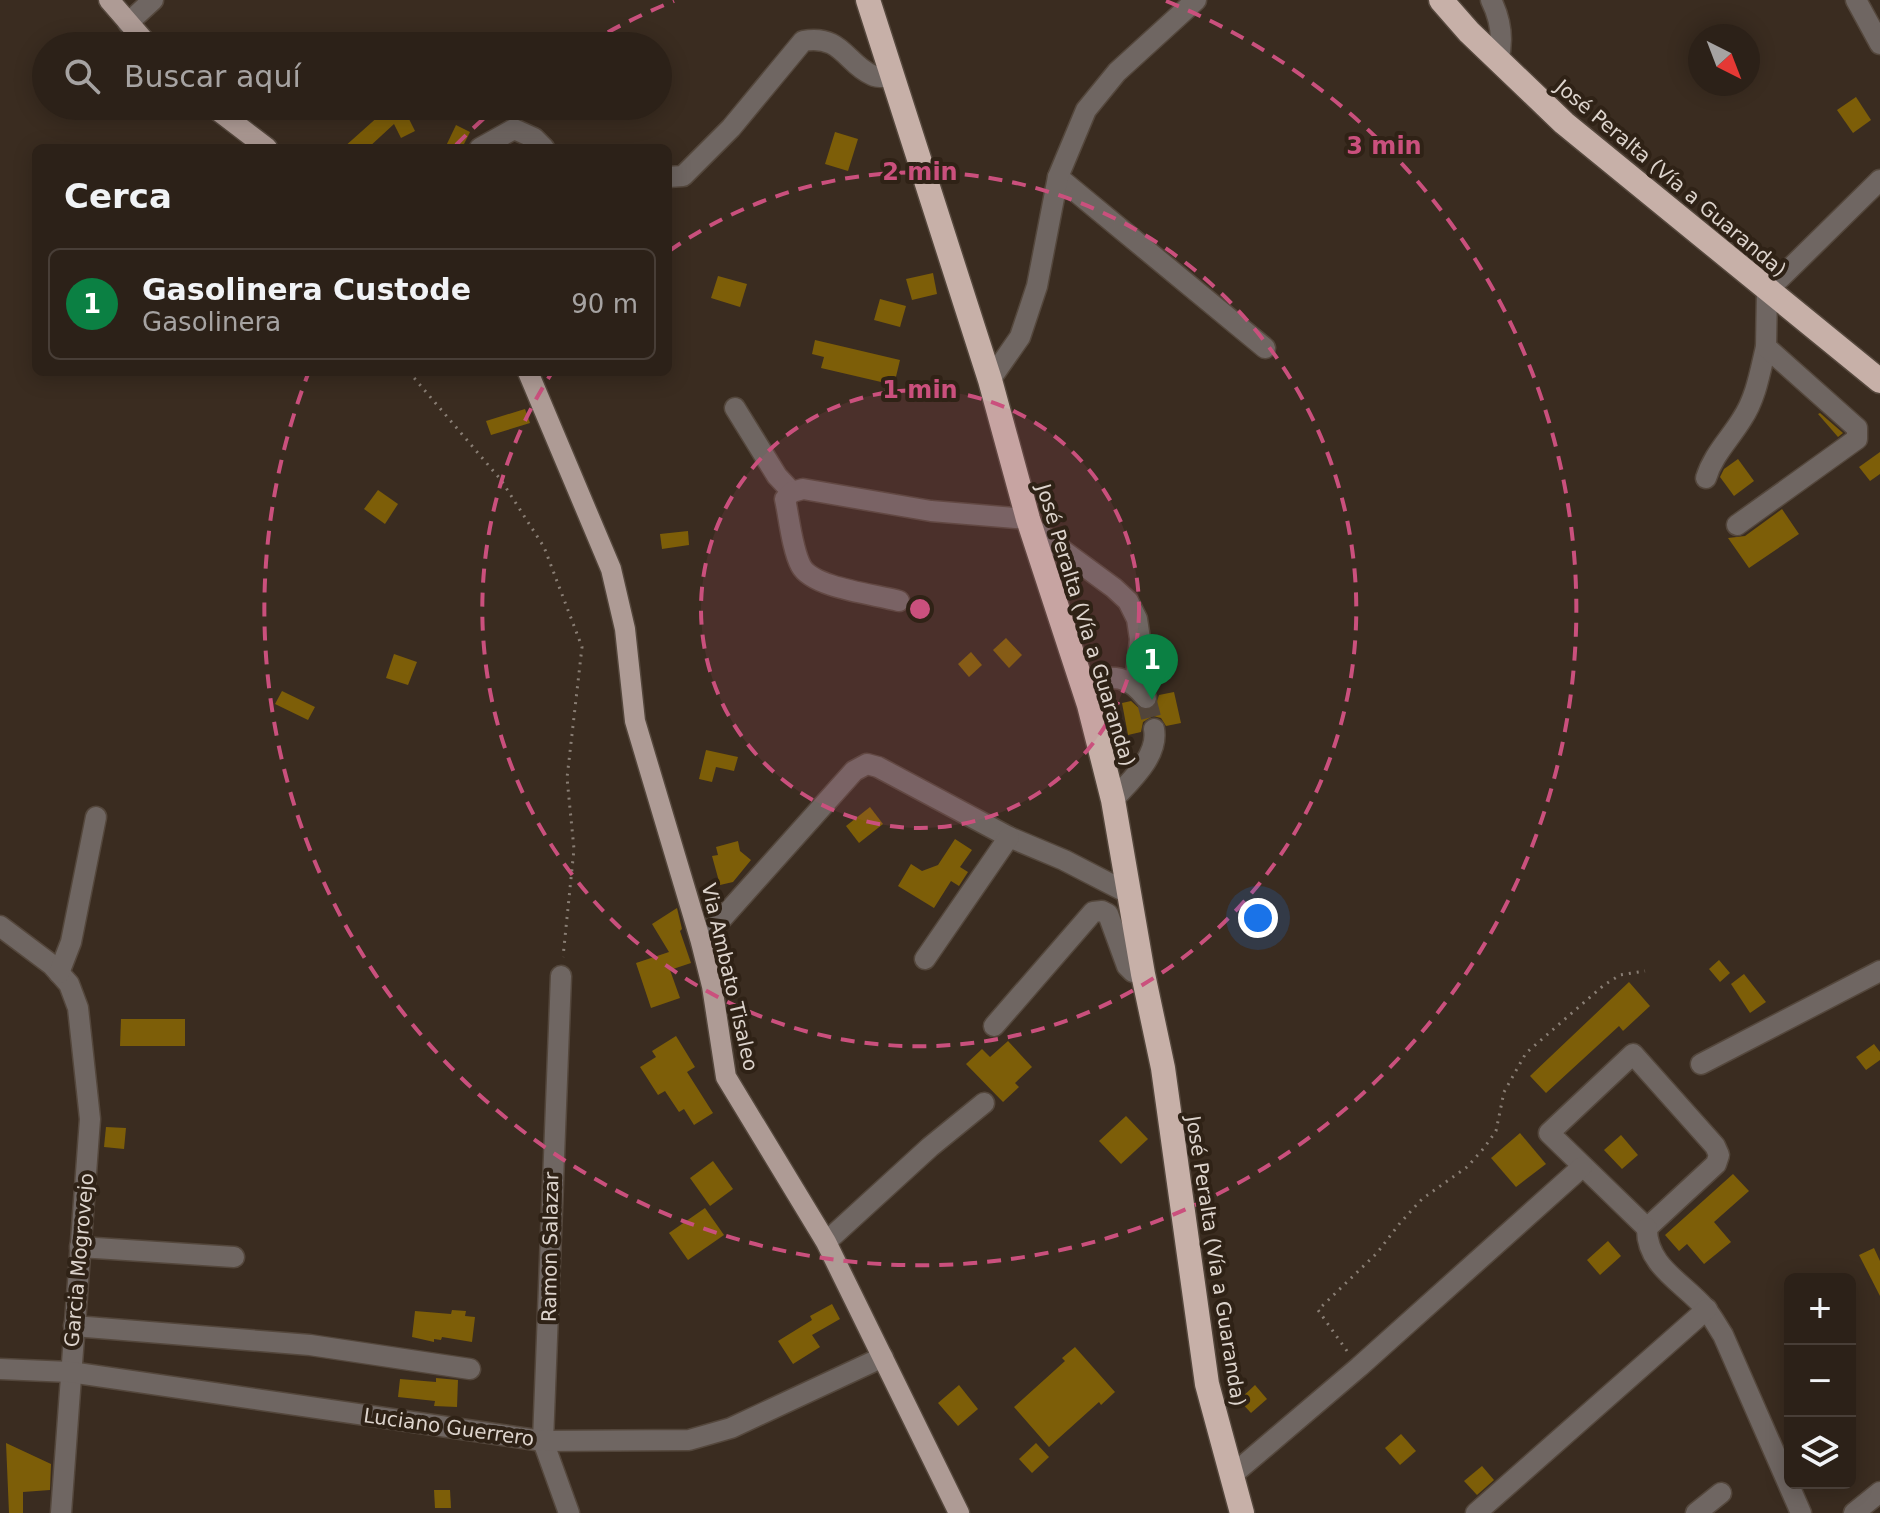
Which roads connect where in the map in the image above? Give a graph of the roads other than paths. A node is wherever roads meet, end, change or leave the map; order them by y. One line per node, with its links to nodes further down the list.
1 (109, 0): 8 (main road)
2 (153, 0): 8 (street)
3 (868, 0): 12 (highway, José Peralta (Vía a Guaranda))
4 (1196, 0): 18 (street)
5 (1441, 0): 11 (highway, José Peralta (Vía a Guaranda))
6 (1491, 0): 11 (street)
7 (1856, 0): 10 (street)
8 (128, 23): 9 (main road)
9 (136, 32)
10 (1880, 44)
11 (1498, 61): 20 (highway, José Peralta (Vía a Guaranda))
12 (891, 77): 17 (street); 24 (highway, José Peralta (Vía a Guaranda))
13 (230, 120): 14 (main road)
14 (262, 144)
15 (487, 144): 16 (street)
16 (540, 144)
17 (672, 177)
18 (1058, 177): 22 (street); 24 (street)
19 (1878, 185): 20 (street)
20 (1767, 291): 21 (street); 25 (highway, José Peralta (Vía a Guaranda))
21 (1766, 347): 27 (street); 30 (street)
22 (1265, 348)
23 (530, 376): 39 (main road, Via Ambato Tisaleo)
24 (990, 380): 29 (highway, José Peralta (Vía a Guaranda))
25 (1880, 381)
26 (735, 408): 28 (street)
27 (1706, 478)
28 (792, 492): 29 (street); 31 (street)
29 (1029, 523): 32 (highway, José Peralta (Vía a Guaranda)); 32 (street)
30 (1737, 525)
31 (899, 601)
32 (1081, 681): 34 (highway, José Peralta (Vía a Guaranda))
33 (1154, 729): 34 (street)
34 (1113, 800): 37 (highway, José Peralta (Vía a Guaranda))
35 (96, 817): 42 (street)
36 (1009, 837): 37 (street); 39 (street); 40 (street)
37 (1128, 893): 43 (highway, José Peralta (Vía a Guaranda))
38 (0, 926): 42 (street)
39 (701, 942): 50 (main road, Via Ambato Tisaleo)
40 (925, 959)
41 (1880, 971): 46 (street)
42 (59, 973): 51 (street, Garcia Mogrovejo)
43 (1143, 974): 45 (street); 60 (highway, José Peralta (Vía a Guaranda))
44 (561, 976): 59 (street, Ramon Salazar)
45 (994, 1026)
46 (1701, 1064)
47 (984, 1103): 50 (street)
48 (1582, 1167): 49 (street); 49 (street); 60 (street)
49 (1647, 1228): 53 (street)
50 (826, 1242): 55 (main road, Via Ambato Tisaleo)
51 (80, 1247): 52 (street); 54 (street, Garcia Mogrovejo)
52 (234, 1257)
53 (1707, 1309): 67 (street); 69 (street)
54 (74, 1326): 57 (street); 58 (street, Garcia Mogrovejo)
55 (883, 1357): 59 (street, Luciano Guerrero); 65 (main road, Via Ambato Tisaleo)
56 (0, 1369): 58 (street, Luciano Guerrero)
57 (470, 1369)
58 (70, 1372): 59 (street, Luciano Guerrero); 63 (street, Garcia Mogrovejo)
59 (543, 1441): 64 (street, Ramon Salazar)
60 (1231, 1476): 66 (highway, José Peralta (Vía a Guaranda))
61 (1880, 1492): 70 (street)
62 (1721, 1493): 68 (street)
63 (61, 1513)
64 (569, 1513)
65 (959, 1513)
66 (1242, 1513)
67 (1476, 1513)
68 (1696, 1513)
69 (1801, 1513)
70 (1854, 1513)

